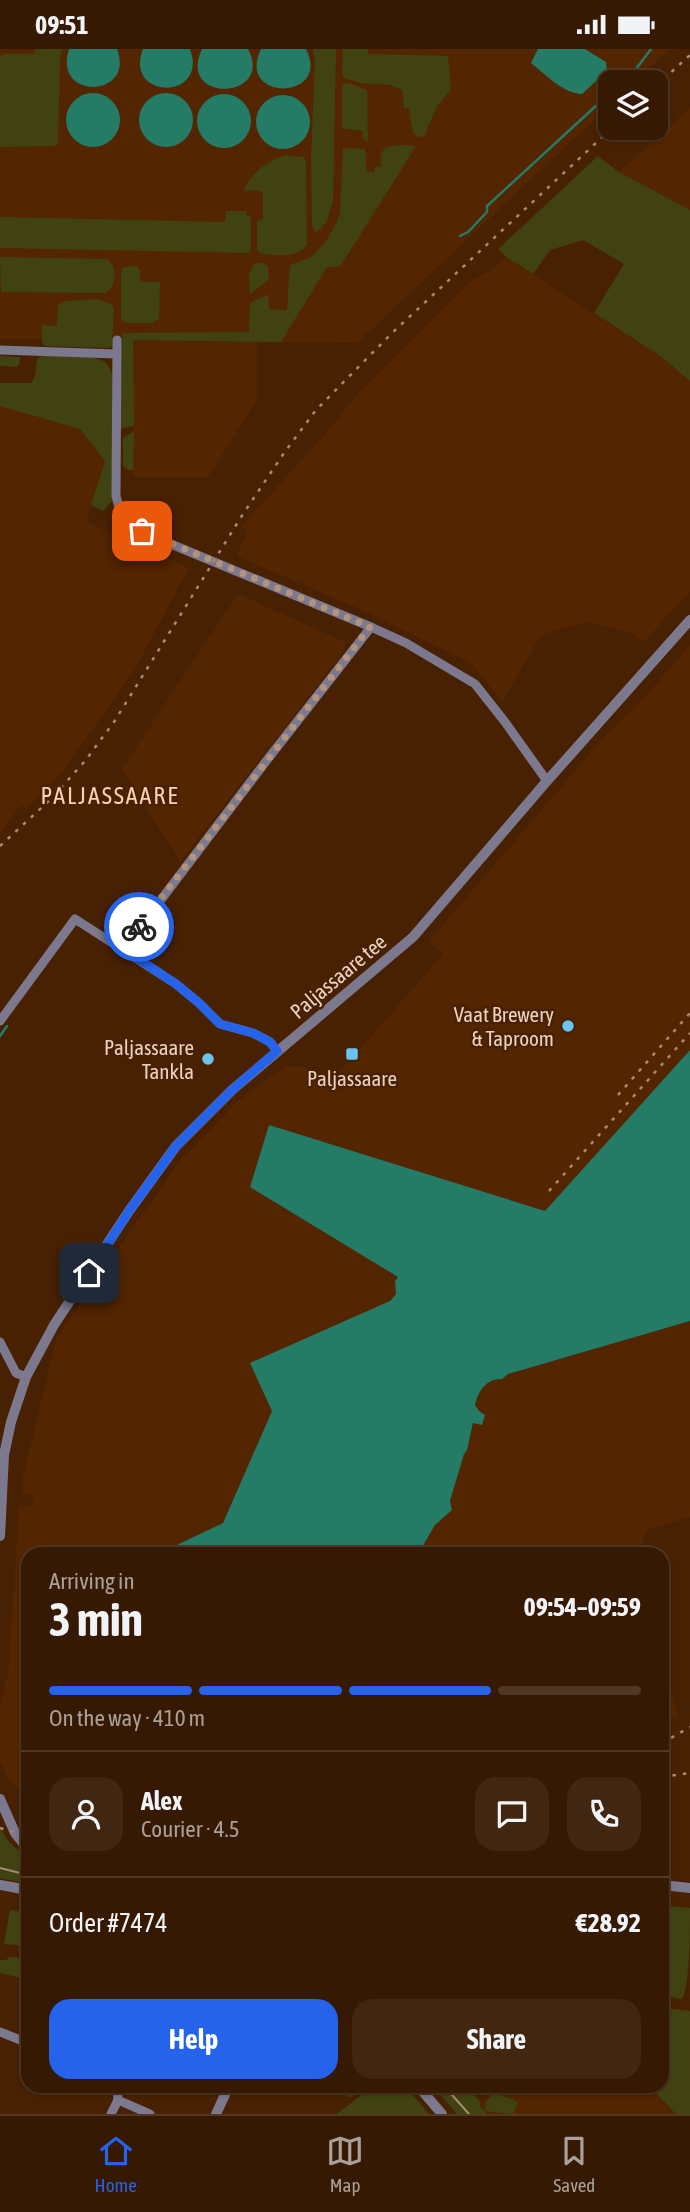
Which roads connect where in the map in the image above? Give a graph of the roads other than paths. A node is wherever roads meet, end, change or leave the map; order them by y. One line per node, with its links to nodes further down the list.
1 (117, 340): 3 (street)
2 (0, 350): 3 (street)
3 (116, 354): 5 (street)
4 (690, 620): 6 (street, Paljassaare tee)
5 (370, 627): 6 (street); 7 (street)
6 (547, 781): 9 (street, Paljassaare tee)
7 (122, 948): 8 (street); 9 (street)
8 (0, 1021)
9 (277, 1051): 11 (street, Paljassaare tee)
10 (0, 1342): 11 (street)
11 (26, 1377): 12 (street, Paljassaare tee)
12 (0, 1536)
13 (0, 1799): 14 (street)
14 (21, 1840)
15 (0, 1885): 18 (street)
16 (669, 1886): 17 (street)
17 (690, 1888)
18 (21, 1889)
19 (0, 2032): 20 (street)
20 (21, 2040)
21 (117, 2093): 24 (street)
22 (226, 2093): 27 (street)
23 (424, 2093): 28 (street)
24 (118, 2101): 25 (street); 26 (street)
25 (111, 2114)
26 (150, 2114)
27 (216, 2114)
28 (442, 2114)

